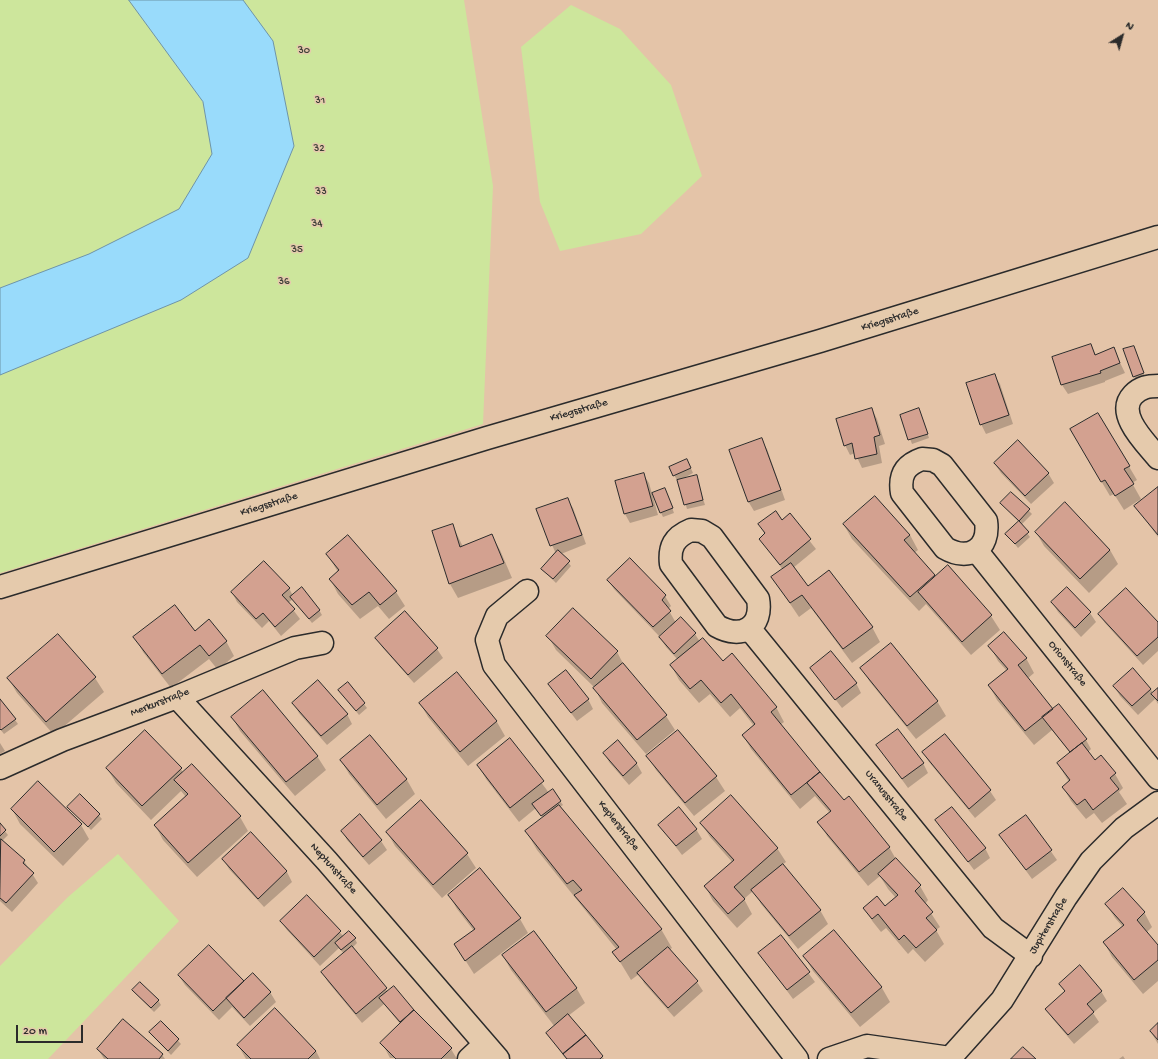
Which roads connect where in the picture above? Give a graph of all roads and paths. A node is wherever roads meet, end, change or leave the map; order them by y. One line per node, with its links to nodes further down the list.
1 (1158, 237): 5 (street, Kriegsstraße)
2 (1158, 386): 3 (street)
3 (1158, 458)
4 (976, 550): 11 (street, Orionstraße)
5 (0, 587)
6 (527, 591): 17 (street, Keplerstraße)
7 (749, 628): 7 (street); 13 (street, Uranusstraße)
8 (322, 643): 9 (street, Merkurstraße)
9 (177, 697): 10 (street, Merkurstraße); 14 (street, Neptunstraße)
10 (0, 768)
11 (1158, 778)
12 (1158, 803): 13 (street, Jupiterstraße)
13 (1031, 956): 15 (street, Jupiterstraße)
14 (492, 1051): 16 (street, Neptunstraße)
15 (949, 1058): 18 (street, Jupiterstraße)
16 (469, 1059)
17 (797, 1059)
18 (830, 1059)

